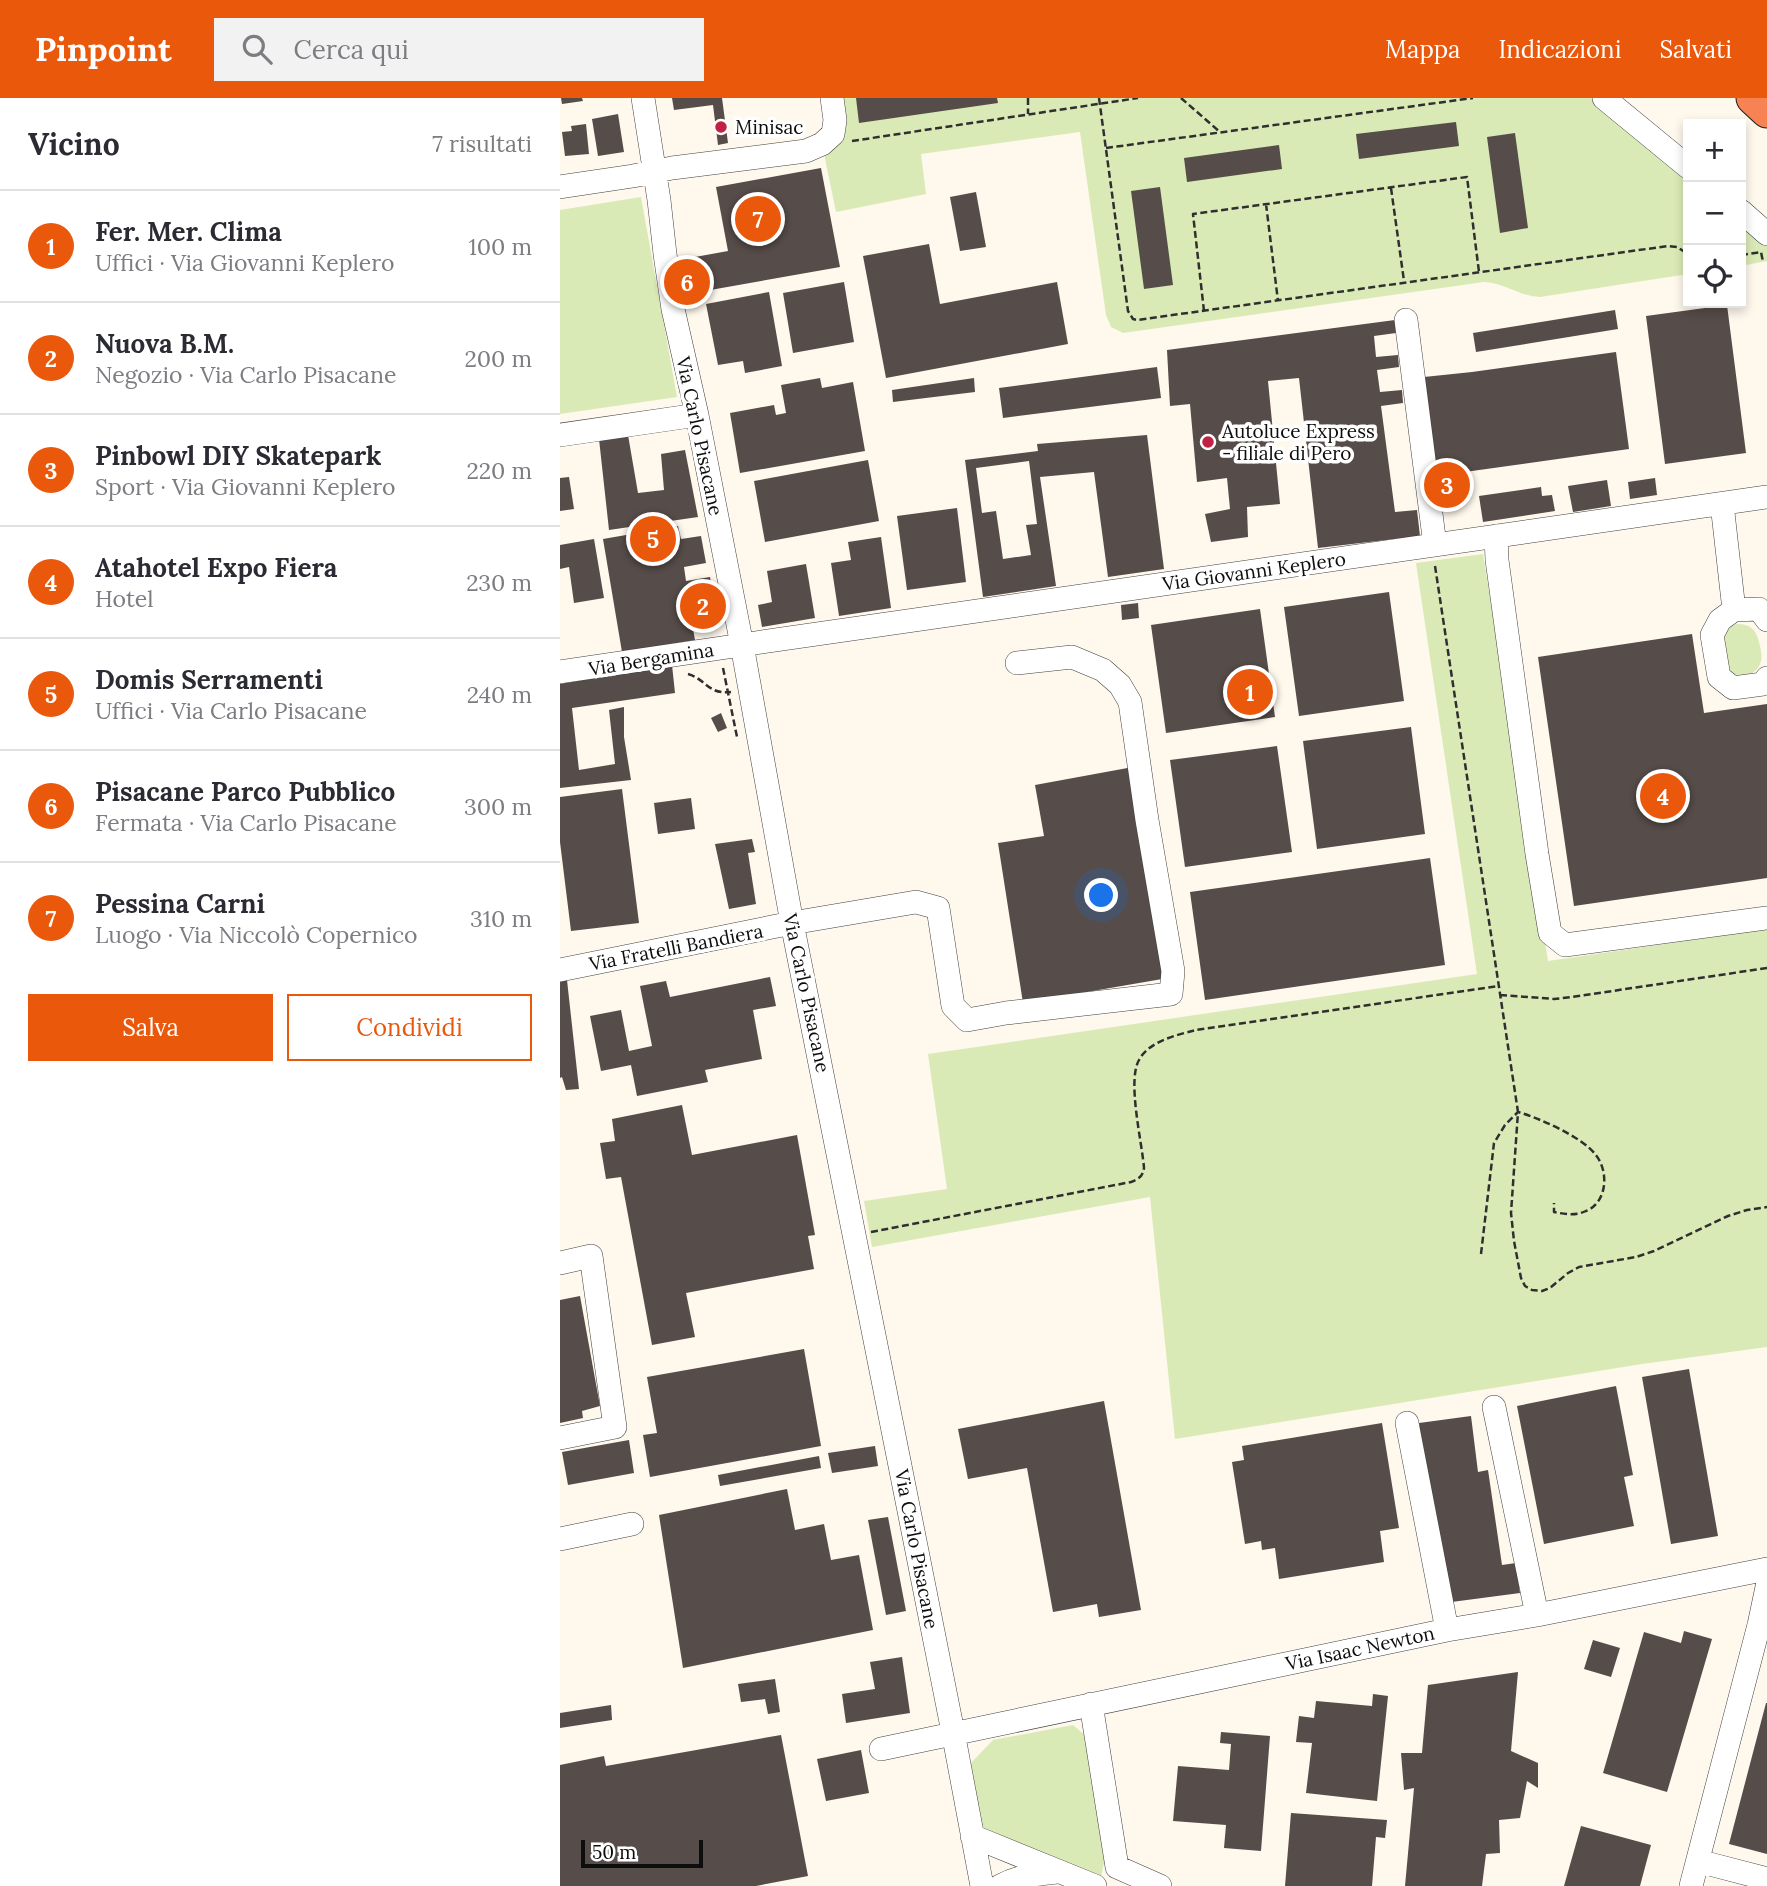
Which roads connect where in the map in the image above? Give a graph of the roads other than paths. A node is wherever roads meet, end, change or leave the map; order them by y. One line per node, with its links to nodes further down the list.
1 (643, 98): 7 (street, Via Carlo Pisacane)
2 (832, 98): 7 (street)
3 (1604, 98): 6 (street)
4 (1753, 98): 5 (highway)
5 (1767, 111)
6 (1683, 163)
7 (655, 172): 8 (street); 12 (street, Via Carlo Pisacane)
8 (560, 187)
9 (1746, 215): 10 (street)
10 (1767, 234)
11 (1406, 320): 17 (street)
12 (696, 415): 13 (street); 20 (street, Via Carlo Pisacane)
13 (560, 435)
14 (1767, 497): 15 (street, Via Giovanni Keplero)
15 (1722, 504): 16 (street, Via Giovanni Keplero); 18 (street)
16 (1496, 536): 17 (street, Via Giovanni Keplero); 24 (street)
17 (1432, 546): 20 (street, Via Giovanni Keplero)
18 (1734, 610): 19 (street); 23 (street)
19 (1764, 611)
20 (742, 645): 22 (street, Via Bergamina); 25 (street, Via Carlo Pisacane)
21 (1017, 663): 25 (street, Via Fratelli Bandiera)
22 (560, 672)
23 (1767, 678)
24 (1767, 918)
25 (792, 923): 26 (street, Via Fratelli Bandiera); 39 (street, Via Carlo Pisacane)
26 (560, 970)
27 (560, 1263): 30 (street)
28 (1494, 1407): 35 (street)
29 (1407, 1423): 36 (street)
30 (560, 1438)
31 (632, 1524): 32 (street)
32 (560, 1539)
33 (1767, 1569): 35 (street, Via Isaac Newton)
34 (1767, 1587): 37 (street)
35 (1537, 1615): 36 (street, Via Isaac Newton)
36 (1447, 1630): 38 (street, Via Isaac Newton)
37 (1757, 1670): 42 (street)
38 (1091, 1704): 39 (street, Via Isaac Newton); 44 (street)
39 (953, 1733): 40 (street, Via Isaac Newton); 41 (street, Via Carlo Pisacane)
40 (881, 1749)
41 (972, 1836): 43 (street); 46 (street, Via Carlo Pisacane)
42 (1698, 1861): 45 (street); 49 (street)
43 (1058, 1872): 46 (street); 47 (street)
44 (1112, 1877): 48 (street)
45 (1767, 1879)
46 (982, 1885)
47 (1095, 1886)
48 (1160, 1886)
49 (1691, 1886)

